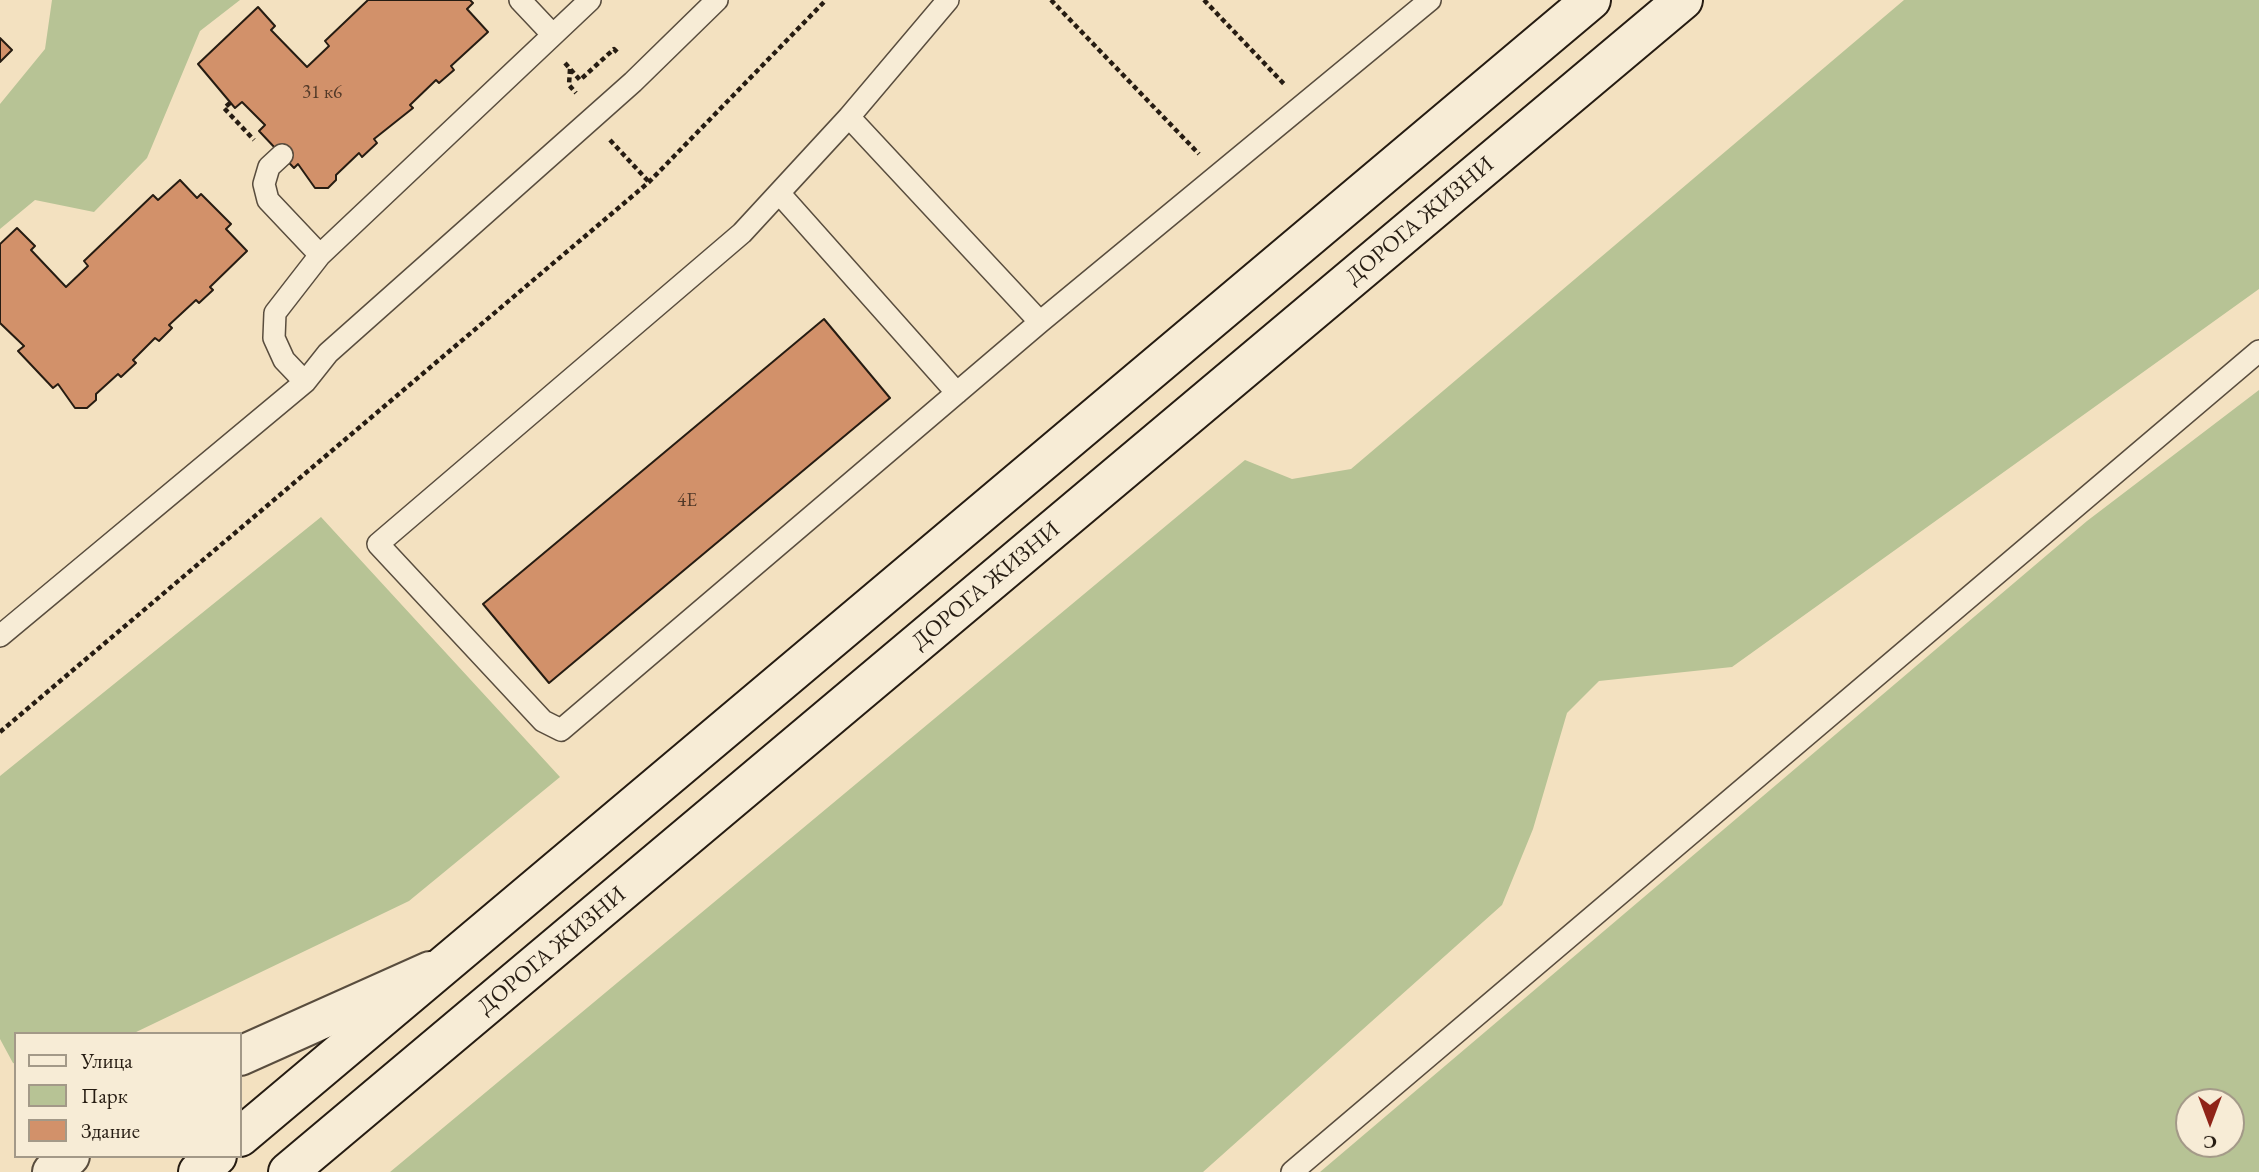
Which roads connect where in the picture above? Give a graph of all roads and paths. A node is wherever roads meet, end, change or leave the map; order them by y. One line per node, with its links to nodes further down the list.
1 (520, 0): 11 (lane)
2 (590, 0): 11 (lane)
3 (717, 0): 15 (lane)
4 (826, 0): 18 (path)
5 (948, 0): 14 (lane)
6 (1051, 0): 17 (path)
7 (1203, 0): 13 (path)
8 (1430, 0): 21 (lane)
9 (1591, 0): 27 (main road)
10 (1683, 0): 34 (main road, ДОРОГА ЖИЗНИ)
11 (549, 38): 12 (path); 20 (lane)
12 (570, 68): 12 (path)
13 (1287, 87)
14 (849, 117): 19 (lane); 21 (lane)
15 (591, 119): 18 (path); 23 (lane)
16 (282, 155): 20 (lane)
17 (1202, 157)
18 (649, 182): 26 (path)
19 (779, 193): 24 (lane); 24 (lane)
20 (320, 255): 23 (lane)
21 (1040, 322): 24 (lane)
22 (2259, 351): 35 (lane)
23 (305, 382): 25 (lane)
24 (957, 393)
25 (0, 636)
26 (0, 732)
27 (445, 964): 28 (main road); 29 (main road)
28 (242, 1055)
29 (242, 1135)
30 (68, 1158): 32 (main road)
31 (215, 1158): 33 (main road)
32 (52, 1172)
33 (198, 1172)
34 (288, 1172)
35 (1292, 1172)

